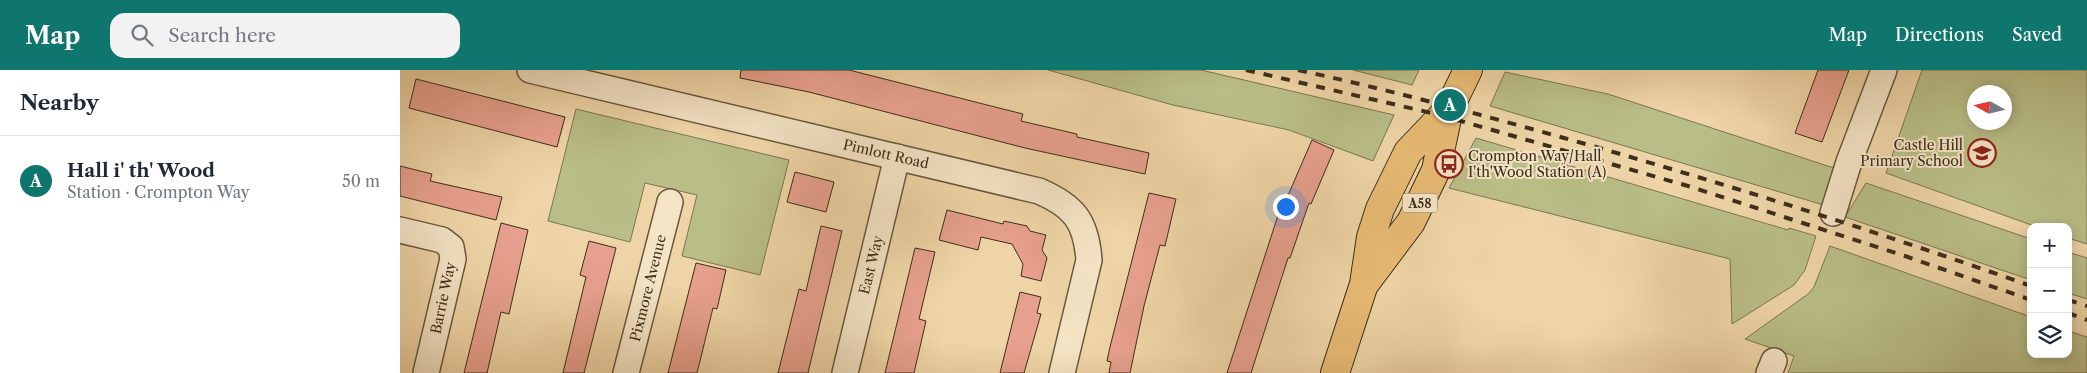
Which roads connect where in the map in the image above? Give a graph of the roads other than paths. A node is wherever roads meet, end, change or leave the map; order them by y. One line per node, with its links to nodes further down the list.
1 (530, 70): 4 (street, Pimlott Road)
2 (1468, 70): 12 (highway, A58)
3 (1884, 70): 6 (street)
4 (897, 157): 10 (street, East Way); 11 (street, Pimlott Road)
5 (670, 202): 9 (street, Pixmore Avenue)
6 (1833, 213)
7 (400, 230): 8 (street, Barrie Way)
8 (426, 373)
9 (626, 373)
10 (845, 373)
11 (1062, 373)
12 (1336, 373)

